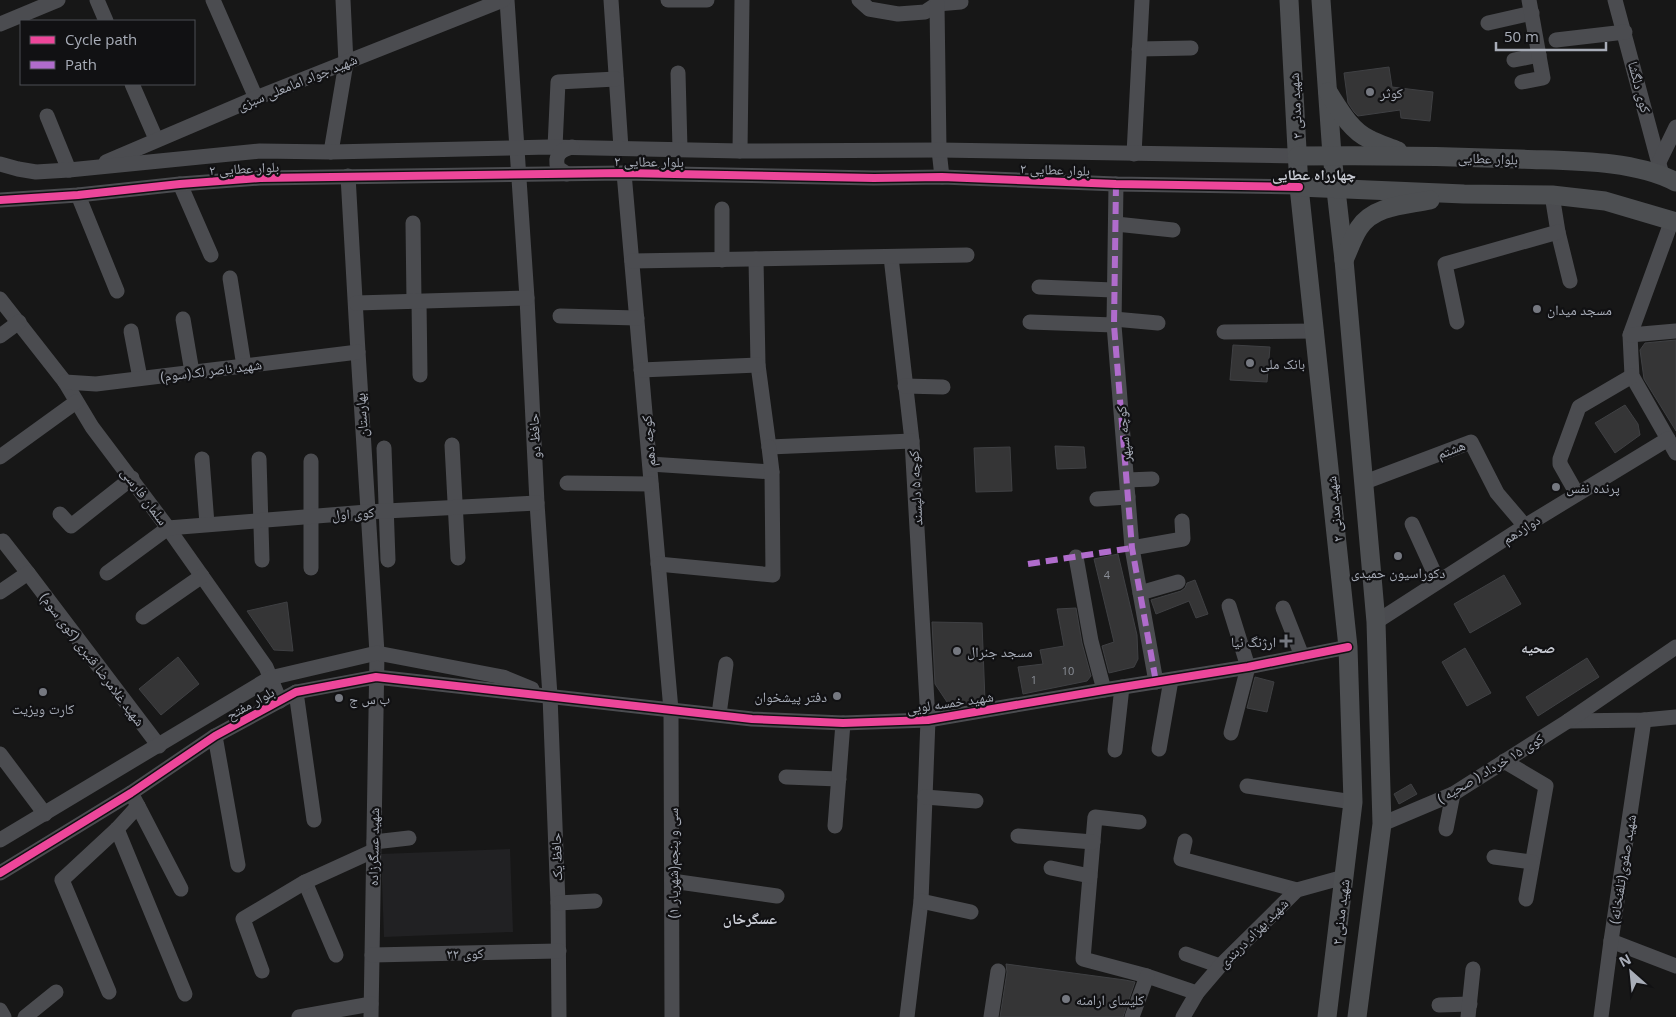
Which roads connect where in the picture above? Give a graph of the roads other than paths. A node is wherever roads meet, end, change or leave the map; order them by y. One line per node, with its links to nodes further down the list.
1 (58, 0): 20 (street)
2 (96, 0): 18 (street)
3 (213, 0): 33 (street)
4 (343, 0): 27 (street)
5 (505, 0): 27 (street, شهید جواد امامعلی سبزی); 39 (street)
6 (611, 0): 29 (street)
7 (668, 0): 8 (street)
8 (707, 0)
9 (742, 0): 44 (street)
10 (860, 0): 16 (street)
11 (1142, 0): 24 (street)
12 (1289, 0): 49 (main road, شهید مدنی ۲)
13 (1321, 0): 32 (main road)
14 (1615, 0): 21 (street, کوی دلگشا)
15 (960, 2): 16 (street)
16 (937, 4): 42 (street)
17 (1530, 7): 19 (street); 25 (street)
18 (106, 20)
19 (1488, 23)
20 (0, 24)
21 (1625, 32): 22 (street); 53 (street, کوی دلگشا)
22 (1556, 40)
23 (1192, 48): 24 (street)
24 (1139, 49): 46 (street)
25 (1539, 55): 26 (street); 30 (street)
26 (1514, 60)
27 (346, 63): 33 (street, شهید جواد امامعلی سبزی); 45 (street)
28 (678, 73): 41 (street)
29 (616, 79): 37 (street); 40 (street)
30 (1522, 82)
31 (132, 85): 36 (street)
32 (1328, 92): 47 (main road); 48 (main road)
33 (256, 98): 36 (street, شهید جواد امامعلی سبزی)
34 (47, 116): 52 (street)
35 (1676, 127): 53 (street)
36 (156, 140): 51 (street, شهید جواد امامعلی سبزی)
37 (555, 147): 38 (street, بلوار عطایی ۲); 39 (street, بلوار عطایی ۲)
38 (572, 147): 40 (street, بلوار عطایی ۲); 55 (street)
39 (518, 148): 45 (street, بلوار عطایی ۲); 57 (street, حافظ دو)
40 (621, 148): 41 (street, بلوار عطایی ۲)
41 (680, 149): 44 (street, بلوار عطایی ۲)
42 (939, 150): 44 (street, بلوار عطایی ۲); 46 (street, بلوار عطایی ۲); 58 (street)
43 (260, 151): 45 (street, بلوار عطایی ۲); 51 (street, بلوار عطایی ۲); 59 (street)
44 (740, 151)
45 (331, 152)
46 (1134, 154): 49 (street, بلوار عطایی ۲)
47 (1332, 155): 48 (main road, بلوار عطایی); 49 (main road, بلوار عطایی); 63 (main road)
48 (1409, 155): 53 (main road, بلوار عطایی)
49 (1298, 156): 62 (main road, شهید مدنی ۲)
50 (0, 164): 52 (street, بلوار عطایی ۲)
51 (93, 168): 52 (street, بلوار عطایی ۲)
52 (69, 170)
53 (1666, 172)
54 (624, 173): 55 (street, بلوار عطایی ۲); 58 (street, بلوار عطایی ۲); 81 (street, کوچه دهم)
55 (562, 174): 57 (street, بلوار عطایی ۲); 68 (street)
56 (348, 176): 57 (street, بلوار عطایی ۲); 59 (street, بلوار عطایی ۲); 90 (street, بهارستان)
57 (519, 176): 68 (street, حافظ دو)
58 (942, 177): 61 (street, بلوار عطایی ۲)
59 (260, 178): 60 (street, بلوار عطایی ۲)
60 (180, 184): 65 (street, بلوار عطایی ۲); 75 (street)
61 (1116, 184): 62 (street, بلوار عطایی ۲); 72 (street, کوچه سپهر)
62 (1299, 187): 63 (main road); 100 (main road, شهید مدنی ۲)
63 (1335, 189): 64 (main road); 80 (main road)
64 (1464, 194): 66 (main road); 80 (main road)
65 (78, 195): 67 (street, بلوار عطایی ۲); 86 (street)
66 (1552, 195): 70 (main road); 74 (street)
67 (2, 202)
68 (521, 209): 87 (street, حافظ دو)
69 (722, 209): 79 (street)
70 (1674, 221): 103 (street)
71 (413, 223): 89 (street)
72 (1116, 224): 73 (street); 85 (street, کوچه سپهر)
73 (1173, 230)
74 (1558, 232): 83 (street); 97 (street)
75 (211, 255)
76 (967, 255): 77 (street)
77 (891, 257): 78 (street); 114 (street, کوچه ۵ دلپسند)
78 (756, 259): 79 (street); 106 (street)
79 (722, 260): 81 (street)
80 (1344, 260): 132 (main road)
81 (632, 261): 92 (street, کوچه دهم)
82 (230, 278): 107 (street)
83 (1570, 281)
84 (1039, 287): 85 (street)
85 (1113, 290): 96 (street, کوچه سپهر)
86 (117, 291)
87 (527, 298): 89 (street); 138 (street, حافظ دو)
88 (0, 299): 94 (street, سلمان فارسی)
89 (416, 301): 90 (street); 110 (street)
90 (356, 303): 105 (street, بهارستان)
91 (560, 316): 92 (street)
92 (637, 318): 108 (street, کوچه دهم)
93 (183, 319): 109 (street)
94 (19, 322): 104 (street); 113 (street, سلمان فارسی)
95 (1030, 322): 96 (street)
96 (1114, 322): 98 (street); 131 (street, کوچه سپهر)
97 (1457, 322)
98 (1158, 324)
99 (132, 330): 112 (street)
100 (1316, 331): 102 (street); 169 (main road, شهید مدنی ۲)
101 (1676, 331): 103 (street)
102 (1224, 332)
103 (1630, 335): 111 (street)
104 (0, 336)
105 (358, 352): 107 (street, شهید ناصر لک(سوم)); 141 (street, بهارستان)
106 (758, 365): 108 (street); 120 (street)
107 (244, 366): 109 (street, شهید ناصر لک(سوم))
108 (641, 370): 127 (street, کوچه دهم)
109 (192, 372): 112 (street, شهید ناصر لک(سوم))
110 (420, 375)
111 (1632, 376): 117 (street); 135 (street)
112 (140, 378): 113 (street, شهید ناصر لک(سوم))
113 (65, 382): 116 (street, سلمان فارسی)
114 (905, 386): 115 (street); 118 (street, کوچه ۵ دلپسند)
115 (942, 387)
116 (76, 402): 123 (street); 129 (street, سلمان فارسی)
117 (1668, 439): 122 (street); 135 (street, دوازدهم)
118 (912, 441): 120 (street); 187 (street, کوچه ۵ دلپسند)
119 (452, 445): 139 (street)
120 (769, 447): 128 (street)
121 (384, 448): 140 (street)
122 (1676, 453)
123 (0, 457)
124 (202, 459): 146 (street)
125 (259, 459): 144 (street)
126 (311, 460): 143 (street)
127 (650, 464): 128 (street); 134 (street, کوچه دهم)
128 (772, 472): 156 (street)
129 (132, 478): 142 (street); 149 (street, سلمان فارسی)
130 (1152, 479): 131 (street)
131 (1127, 480): 136 (street, کوچه سپهر)
132 (1365, 482): 148 (street, هشتم); 168 (main road)
133 (566, 483): 134 (street)
134 (651, 484): 156 (street, کوچه دهم)
135 (1577, 494): 148 (street, دوازدهم)
136 (1128, 497): 137 (street); 151 (street, کوچه سپهر)
137 (1097, 499)
138 (537, 503): 139 (street, کوی اول); 182 (street, حافظ دو)
139 (456, 507): 140 (street, کوی اول); 153 (street)
140 (386, 511): 141 (street, کوی اول); 155 (street)
141 (367, 512): 143 (street, کوی اول); 171 (street, بهارستان)
142 (60, 514)
143 (310, 516): 144 (street, کوی اول); 157 (street)
144 (261, 520): 146 (street, کوی اول); 154 (street)
145 (1182, 521): 151 (street)
146 (206, 524): 149 (street, کوی اول)
147 (1412, 524): 161 (street)
148 (1525, 526): 161 (street, دوازدهم)
149 (168, 528): 159 (street); 160 (street, سلمان فارسی)
150 (3, 541): 158 (street, شهید غلامرضا قنبری (کوی سوم))
151 (1132, 548): 164 (street, کوچه سپهر)
152 (1076, 557): 180 (street)
153 (458, 558)
154 (262, 560)
155 (388, 560)
156 (658, 564): 184 (street, کوچه دهم)
157 (311, 568)
158 (28, 573): 163 (street); 193 (street, شهید غلامرضا قنبری (کوی سوم))
159 (108, 573)
160 (202, 576): 167 (street); 176 (street, سلمان فارسی)
161 (1438, 581): 168 (street, دوازدهم)
162 (1178, 582): 164 (street)
163 (0, 592)
164 (1140, 593): 178 (street, کوچه سپهر)
165 (1229, 606): 174 (street)
166 (1283, 608): 172 (street)
167 (143, 617)
168 (1376, 622): 202 (main road)
169 (1348, 647): 172 (street, شهید خمسه لویی); 204 (main road, شهید مدنی ۲)
170 (1676, 647): 189 (street, کوی ۱۵ خرداد ( صحیه ))
171 (377, 653): 175 (street, شهید عسگرزاده); 176 (street, بلوار مفتح); 182 (street, بلوار مفتح)
172 (1302, 656): 174 (street, شهید خمسه لویی)
173 (726, 664): 185 (street)
174 (1248, 667): 177 (street, شهید خمسه لویی); 191 (street)
175 (376, 677): 181 (street, بلوار مفتح); 182 (street, بلوار مفتح); 220 (street, شهید عسگرزاده)
176 (270, 678): 183 (street, سلمان فارسی); 193 (street, بلوار مفتح)
177 (1171, 680): 178 (street, شهید خمسه لویی); 194 (street)
178 (1156, 682): 179 (street, شهید خمسه لویی)
179 (1122, 687): 180 (street, شهید خمسه لویی); 195 (street)
180 (1104, 690): 187 (street, شهید خمسه لویی)
181 (296, 692): 183 (street, بلوار مفتح); 208 (street)
182 (550, 696): 184 (street, شهید خمسه لویی); 236 (street, حافظ یک)
183 (280, 701): 192 (street, بلوار مفتح)
184 (671, 710): 185 (street, شهید خمسه لویی); 228 (street, سی و پنجم(شهریار ۱))
185 (719, 714): 190 (street, شهید خمسه لویی)
186 (1676, 717): 188 (street)
187 (928, 720): 190 (street, شهید خمسه لویی); 203 (street, کوچه ۵ دلپسند)
188 (1644, 720): 189 (street); 238 (street, شهید صفوی(تلفنخانه))
189 (1568, 721): 197 (street, کوی ۱۵ خرداد ( صحیه ))
190 (843, 723): 199 (street)
191 (1231, 733)
192 (215, 736): 205 (street, بلوار مفتح); 223 (street)
193 (159, 746): 207 (street, بلوار مفتح)
194 (1159, 749)
195 (1115, 750)
196 (0, 754): 207 (street)
197 (1504, 761): 201 (street, کوی ۱۵ خرداد ( صحیه )); 222 (street)
198 (786, 777): 199 (street)
199 (839, 779): 210 (street)
200 (1247, 786): 204 (street)
201 (1452, 794): 211 (street); 213 (street, کوی ۱۵ خرداد ( صحیه ))
202 (1382, 796): 204 (main road); 213 (main road)
203 (925, 797): 206 (street); 235 (street, کوچه ۵ دلپسند)
204 (1353, 798): 216 (main road, شهید مدنی ۲)
205 (135, 800): 212 (street); 225 (street, بلوار مفتح); 230 (street)
206 (976, 801)
207 (45, 814): 217 (street, بلوار مفتح)
208 (314, 820)
209 (1139, 822): 219 (street)
210 (835, 826)
211 (1446, 829)
212 (117, 830): 250 (street); 252 (street)
213 (1381, 831): 216 (main road); 267 (main road)
214 (1018, 836): 219 (street)
215 (409, 838): 220 (street)
216 (1349, 839): 227 (main road, شهید مدنی ۲)
217 (0, 840)
218 (1185, 841): 231 (street)
219 (1093, 842): 226 (street)
220 (373, 846): 229 (street); 242 (street, شهید عسگرزاده)
221 (1494, 857): 222 (street)
222 (1532, 862): 233 (street)
223 (238, 865)
224 (1051, 868): 226 (street)
225 (0, 873)
226 (1090, 876): 248 (street)
227 (1344, 877): 231 (street, شهید بهزاد دربندی); 266 (main road, شهید مدنی ۲)
228 (672, 881): 232 (street); 261 (street, سی و پنجم(شهریار ۱))
229 (305, 882): 241 (street); 246 (street)
230 (181, 889)
231 (1297, 890): 243 (street, شهید بهزاد دربندی)
232 (777, 896)
233 (1526, 899)
234 (595, 901): 236 (street)
235 (921, 901): 237 (street); 262 (street, کوچه ۵ دلپسند)
236 (558, 903): 239 (street, حافظ یک)
237 (971, 912)
238 (1611, 941): 244 (street); 268 (street, شهید صفوی(تلفنخانه))
239 (559, 951): 242 (street, کوی ۲۲); 260 (street, حافظ یک)
240 (1186, 954): 243 (street)
241 (336, 955)
242 (372, 955): 255 (street, شهید عسگرزاده)
243 (1220, 966): 251 (street, شهید بهزاد دربندی)
244 (1676, 966)
245 (1473, 969): 256 (street)
246 (262, 971)
247 (998, 972): 263 (street)
248 (1147, 976): 251 (street); 264 (street)
249 (56, 992): 258 (street)
250 (108, 992)
251 (1197, 993): 265 (street, شهید بهزاد دربندی)
252 (185, 994)
253 (1439, 1005): 256 (street)
254 (0, 1010): 257 (street)
255 (371, 1010): 259 (street)
256 (1469, 1011)
257 (4, 1017)
258 (25, 1017)
259 (299, 1017)
260 (559, 1017)
261 (672, 1017)
262 (907, 1017)
263 (991, 1017)
264 (1132, 1017)
265 (1183, 1017)
266 (1327, 1017)
267 (1357, 1017)
268 (1601, 1017)

